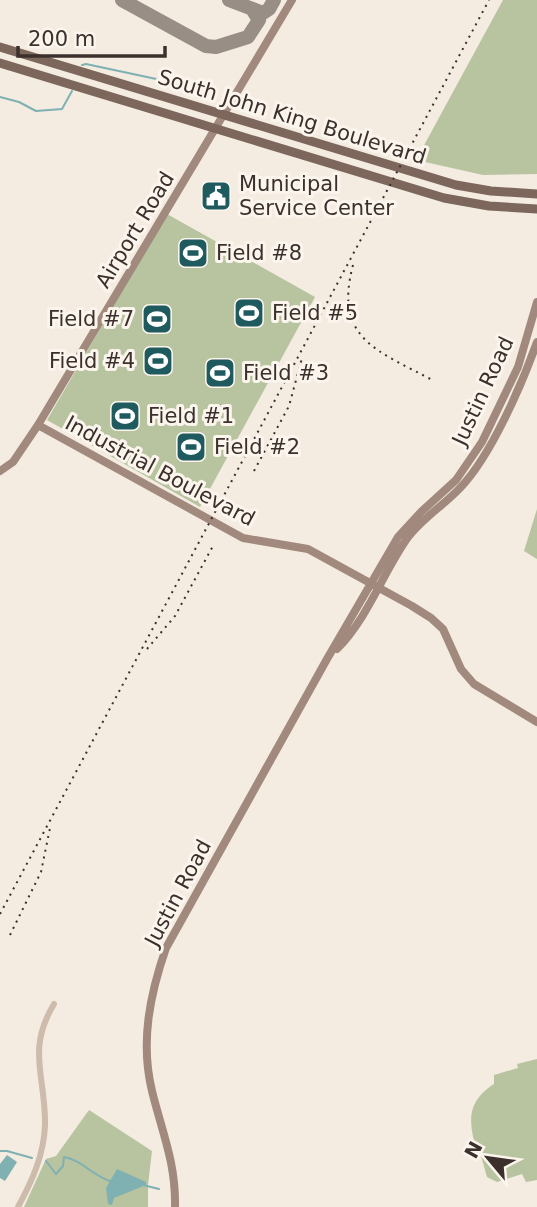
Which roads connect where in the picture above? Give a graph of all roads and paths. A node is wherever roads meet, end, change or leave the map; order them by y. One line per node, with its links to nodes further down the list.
1 (292, 0): 4 (street, Airport Road)
2 (0, 47): 4 (main road, South John King Boulevard)
3 (0, 63): 5 (main road, South John King Boulevard)
4 (224, 115): 5 (street, Airport Road); 6 (main road, South John King Boulevard)
5 (215, 130): 7 (main road, South John King Boulevard); 10 (street, Airport Road)
6 (537, 194)
7 (537, 209)
8 (537, 302): 12 (street, Justin Road)
9 (537, 342): 12 (street, Justin Road)
10 (38, 425): 11 (street, Airport Road); 13 (street, Industrial Boulevard)
11 (0, 471)
12 (424, 515): 13 (street, Justin Road)
13 (374, 586): 14 (street, Industrial Boulevard); 17 (street, Justin Road)
14 (537, 722)
15 (54, 1004): 16 (street)
16 (18, 1207)
17 (175, 1207)

